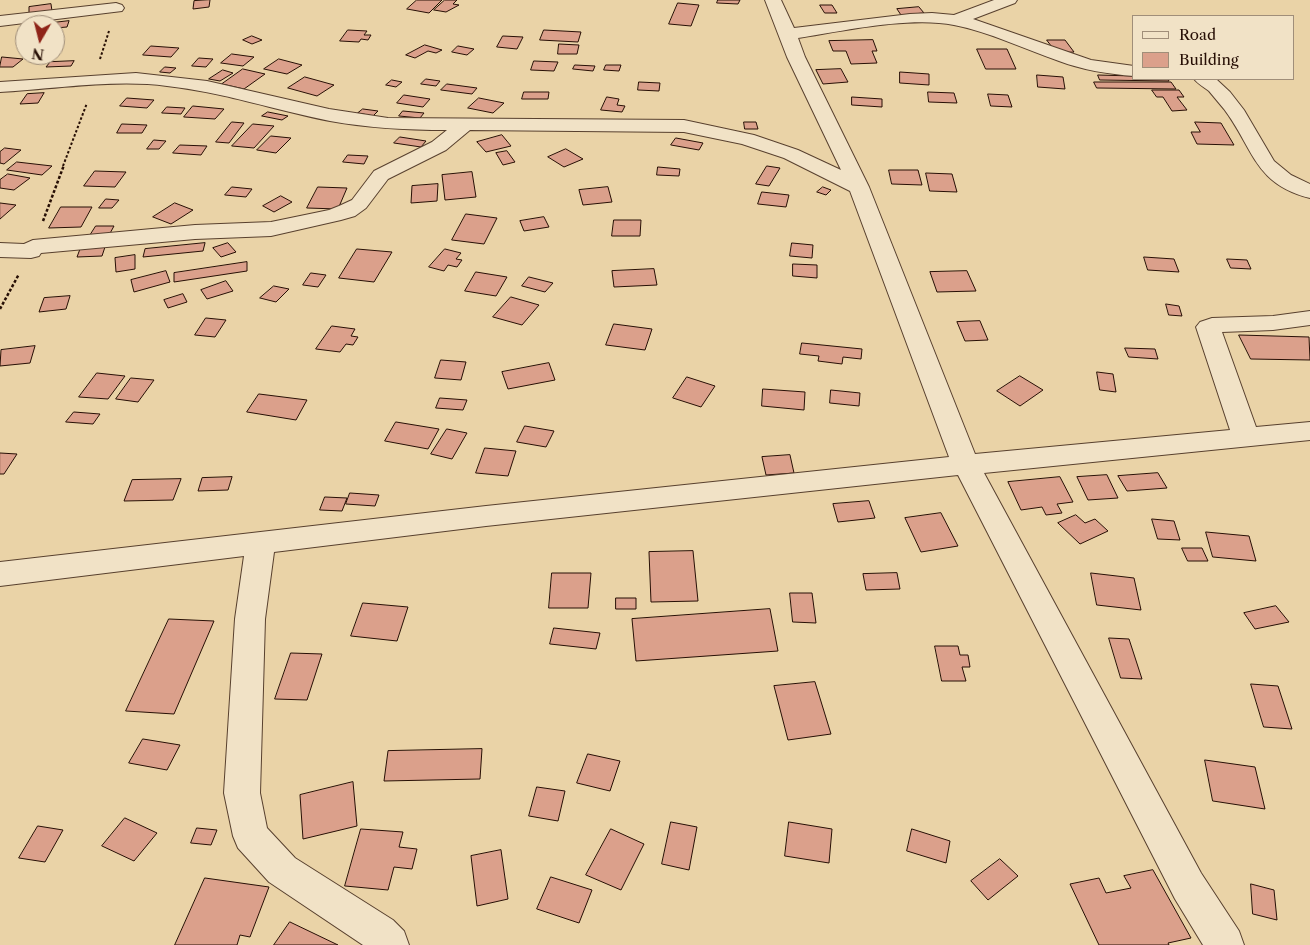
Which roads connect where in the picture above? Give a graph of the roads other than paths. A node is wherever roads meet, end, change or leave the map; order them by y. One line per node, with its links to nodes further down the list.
1 (773, 0): 8 (street)
2 (1009, 0): 6 (street)
3 (24, 3): 5 (street)
4 (116, 8): 7 (street)
5 (0, 15)
6 (956, 20): 8 (street); 9 (street)
7 (0, 21)
8 (788, 34): 13 (street)
9 (1132, 71)
10 (1205, 80): 14 (street)
11 (0, 87): 12 (street)
12 (466, 124): 13 (street); 15 (street)
13 (859, 187): 19 (street)
14 (1310, 192)
15 (0, 250)
16 (1310, 318): 18 (street)
17 (1310, 432): 18 (street)
18 (1246, 437): 19 (street)
19 (966, 465): 20 (street); 23 (street)
20 (261, 543): 21 (street); 22 (street)
21 (0, 574)
22 (390, 945)
23 (1225, 945)

